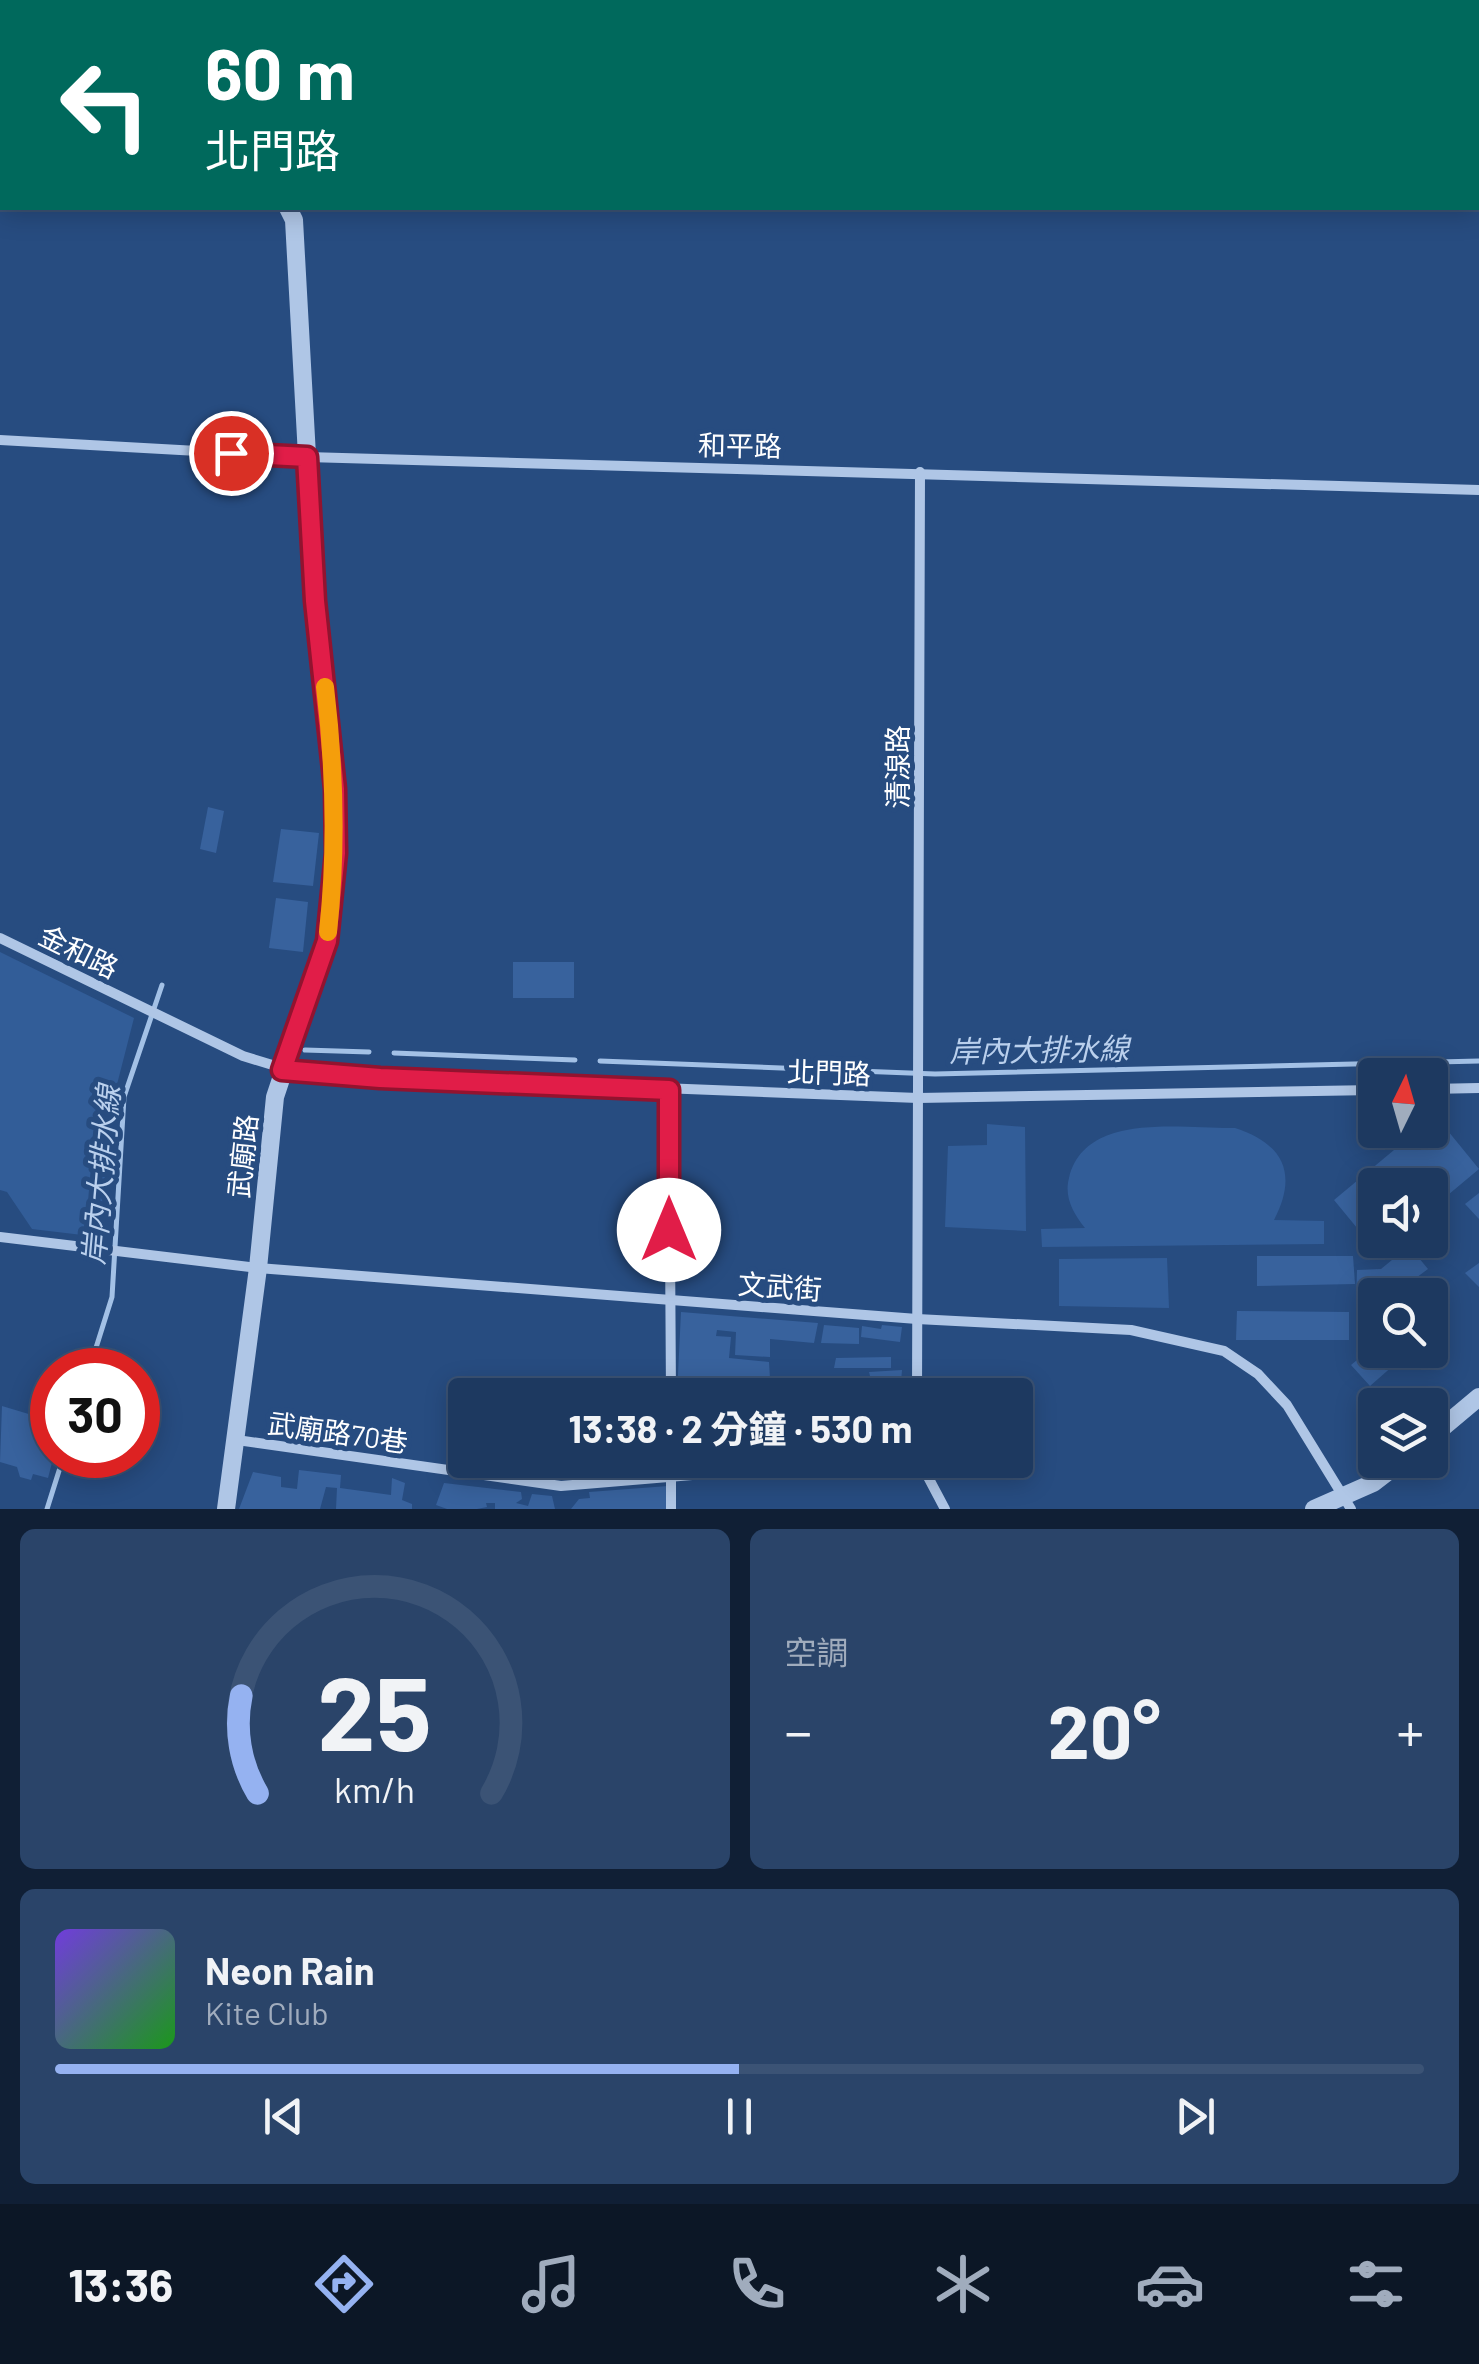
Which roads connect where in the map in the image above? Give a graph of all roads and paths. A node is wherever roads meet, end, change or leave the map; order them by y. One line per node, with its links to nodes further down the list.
1 (289, 210): 3 (street, 武廟路)
2 (0, 440): 3 (street, 和平路)
3 (307, 457): 4 (street, 和平路); 7 (street, 武廟路)
4 (920, 472): 5 (street, 和平路); 12 (street, 清湶路)
5 (1479, 490)
6 (0, 938): 7 (street, 金和路)
7 (282, 1070): 10 (street, 北門路); 14 (street, 武廟路)
8 (1448, 1088): 9 (street)
9 (1479, 1088)
10 (669, 1090): 12 (street, 北門路); 15 (street)
11 (1358, 1090): 12 (street, 北門路)
12 (918, 1092): 16 (street)
13 (0, 1237): 14 (street, 文武街)
14 (258, 1268): 15 (street, 文武街); 21 (street, 武廟路)
15 (669, 1301): 16 (street, 文武街); 17 (street)
16 (917, 1318): 18 (street); 27 (street, 文武街)
17 (670, 1378)
18 (917, 1378)
19 (1479, 1397): 20 (street)
20 (1448, 1423)
21 (236, 1440): 22 (street, 武廟路70巷); 28 (street, 武廟路)
22 (448, 1470)
23 (504, 1478): 24 (street, 武廟路70巷)
24 (672, 1478): 29 (street)
25 (929, 1478): 30 (street)
26 (1380, 1478): 27 (street)
27 (1347, 1502): 31 (street)
28 (226, 1509)
29 (671, 1509)
30 (945, 1509)
31 (1314, 1509)

